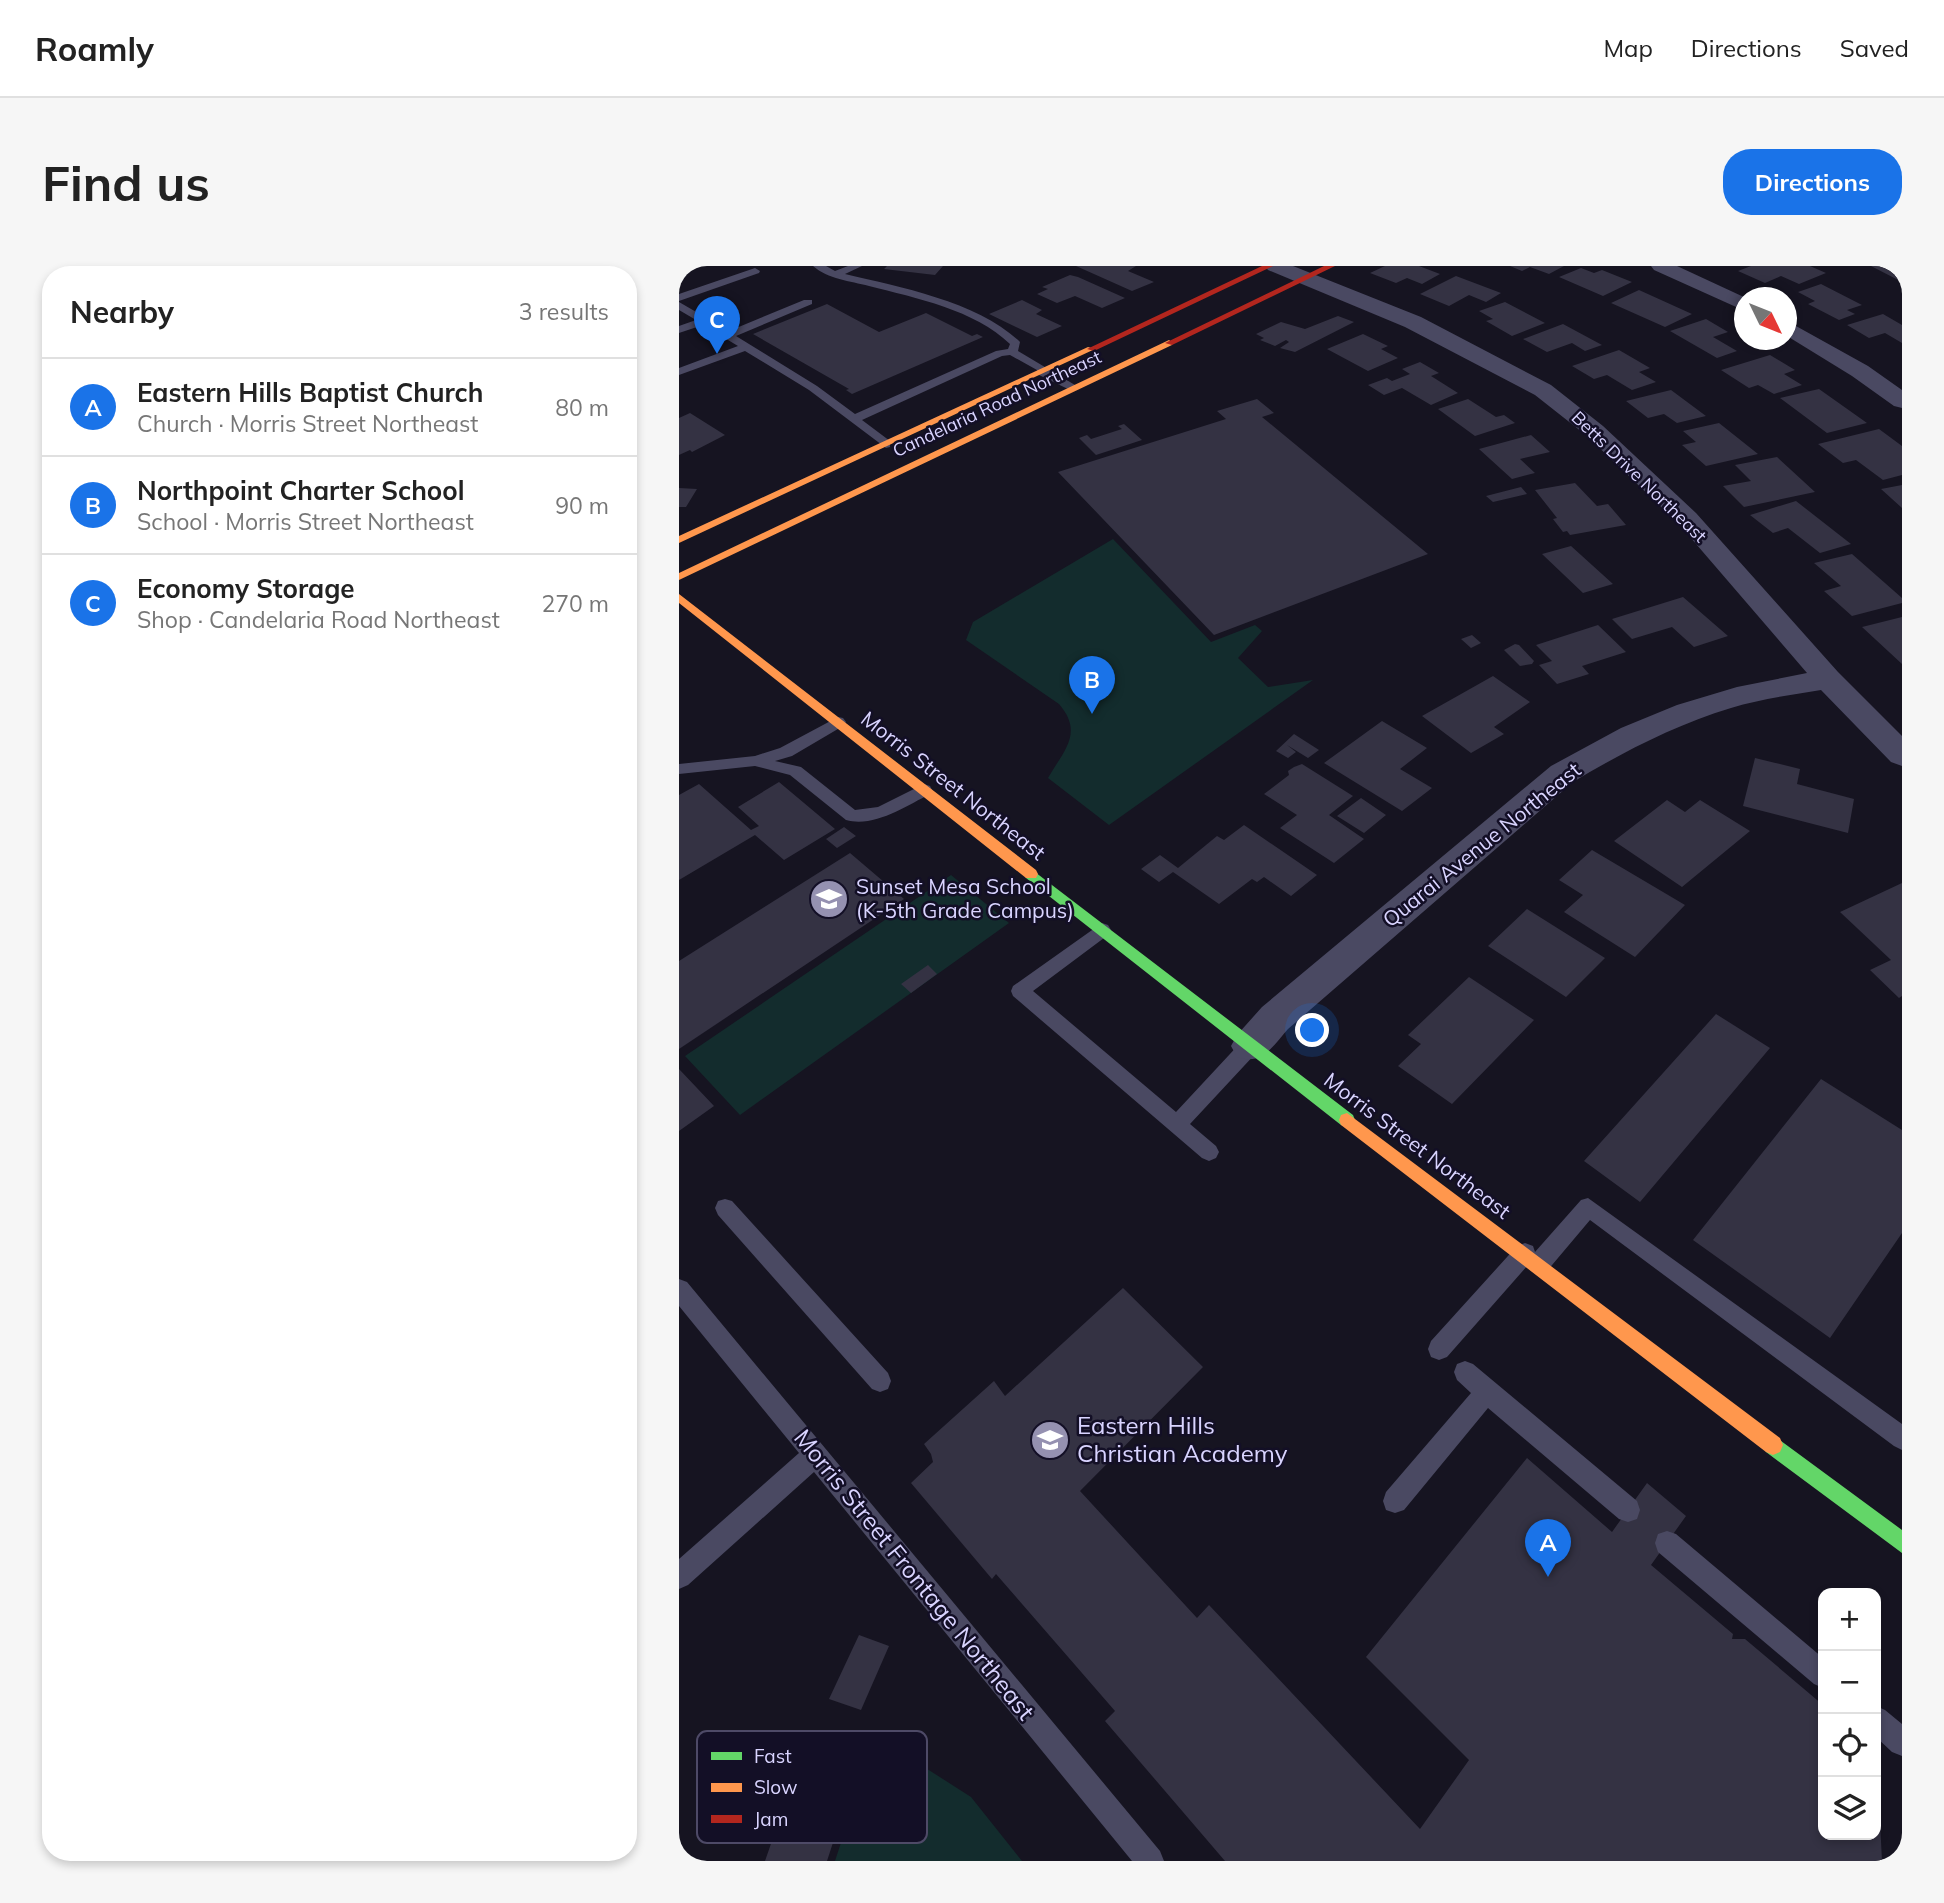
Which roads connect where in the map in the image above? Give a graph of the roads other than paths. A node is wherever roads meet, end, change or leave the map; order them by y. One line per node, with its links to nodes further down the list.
1 (693, 266): 8 (lane)
2 (818, 266): 10 (lane)
3 (857, 266): 10 (lane)
4 (1269, 266): 22 (main road, Candelaria Road Northeast)
5 (1275, 266): 11 (street, Betts Drive Northeast)
6 (1331, 266): 11 (main road, Candelaria Road Northeast)
7 (1661, 266): 13 (street)
8 (679, 271)
9 (755, 271): 12 (lane)
10 (835, 275): 21 (lane)
11 (1306, 278): 24 (main road, Candelaria Road Northeast); 31 (street, Betts Drive Northeast)
12 (679, 298)
13 (1734, 300)
14 (808, 302): 19 (lane)
15 (679, 305): 16 (lane)
16 (703, 321): 17 (lane); 19 (lane)
17 (679, 330)
18 (1797, 333): 25 (street)
19 (726, 335): 20 (lane)
20 (745, 346): 23 (lane); 26 (lane)
21 (1012, 352): 22 (lane); 26 (lane)
22 (1044, 371): 24 (lane); 27 (main road, Candelaria Road Northeast)
23 (679, 372)
24 (1074, 388): 29 (main road, Candelaria Road Northeast)
25 (1902, 401)
26 (854, 419): 27 (lane)
27 (886, 444): 28 (main road, Candelaria Road Northeast)
28 (679, 540)
29 (679, 577)
30 (679, 597): 32 (main road, Morris Street Northeast)
31 (1828, 680): 33 (street, Betts Drive Northeast); 38 (street, Quarai Avenue Northeast)
32 (838, 722): 34 (lane); 36 (main road, Morris Street Northeast)
33 (1902, 755)
34 (755, 761): 35 (lane); 36 (lane)
35 (679, 769)
36 (924, 790): 37 (main road, Morris Street Northeast)
37 (1102, 930): 38 (main road, Morris Street Northeast); 39 (lane)
38 (1250, 1046): 39 (lane); 42 (main road, Morris Street Northeast)
39 (1177, 1125): 40 (lane)
40 (1209, 1152)
41 (725, 1208): 46 (lane)
42 (1532, 1259): 44 (lane); 48 (lane); 53 (main road, Morris Street Northeast)
43 (679, 1289): 49 (lane, Morris Street Frontage Northeast)
44 (1439, 1349)
45 (1465, 1372): 47 (lane)
46 (880, 1381)
47 (1487, 1392): 50 (lane); 51 (lane)
48 (1902, 1438)
49 (815, 1455): 54 (lane); 58 (lane, Morris Street Frontage Northeast)
50 (1395, 1501)
51 (1628, 1510)
52 (1667, 1543): 55 (lane)
53 (1902, 1543)
54 (679, 1576)
55 (1818, 1671)
56 (1881, 1724): 57 (lane)
57 (1902, 1742)
58 (1150, 1861)

